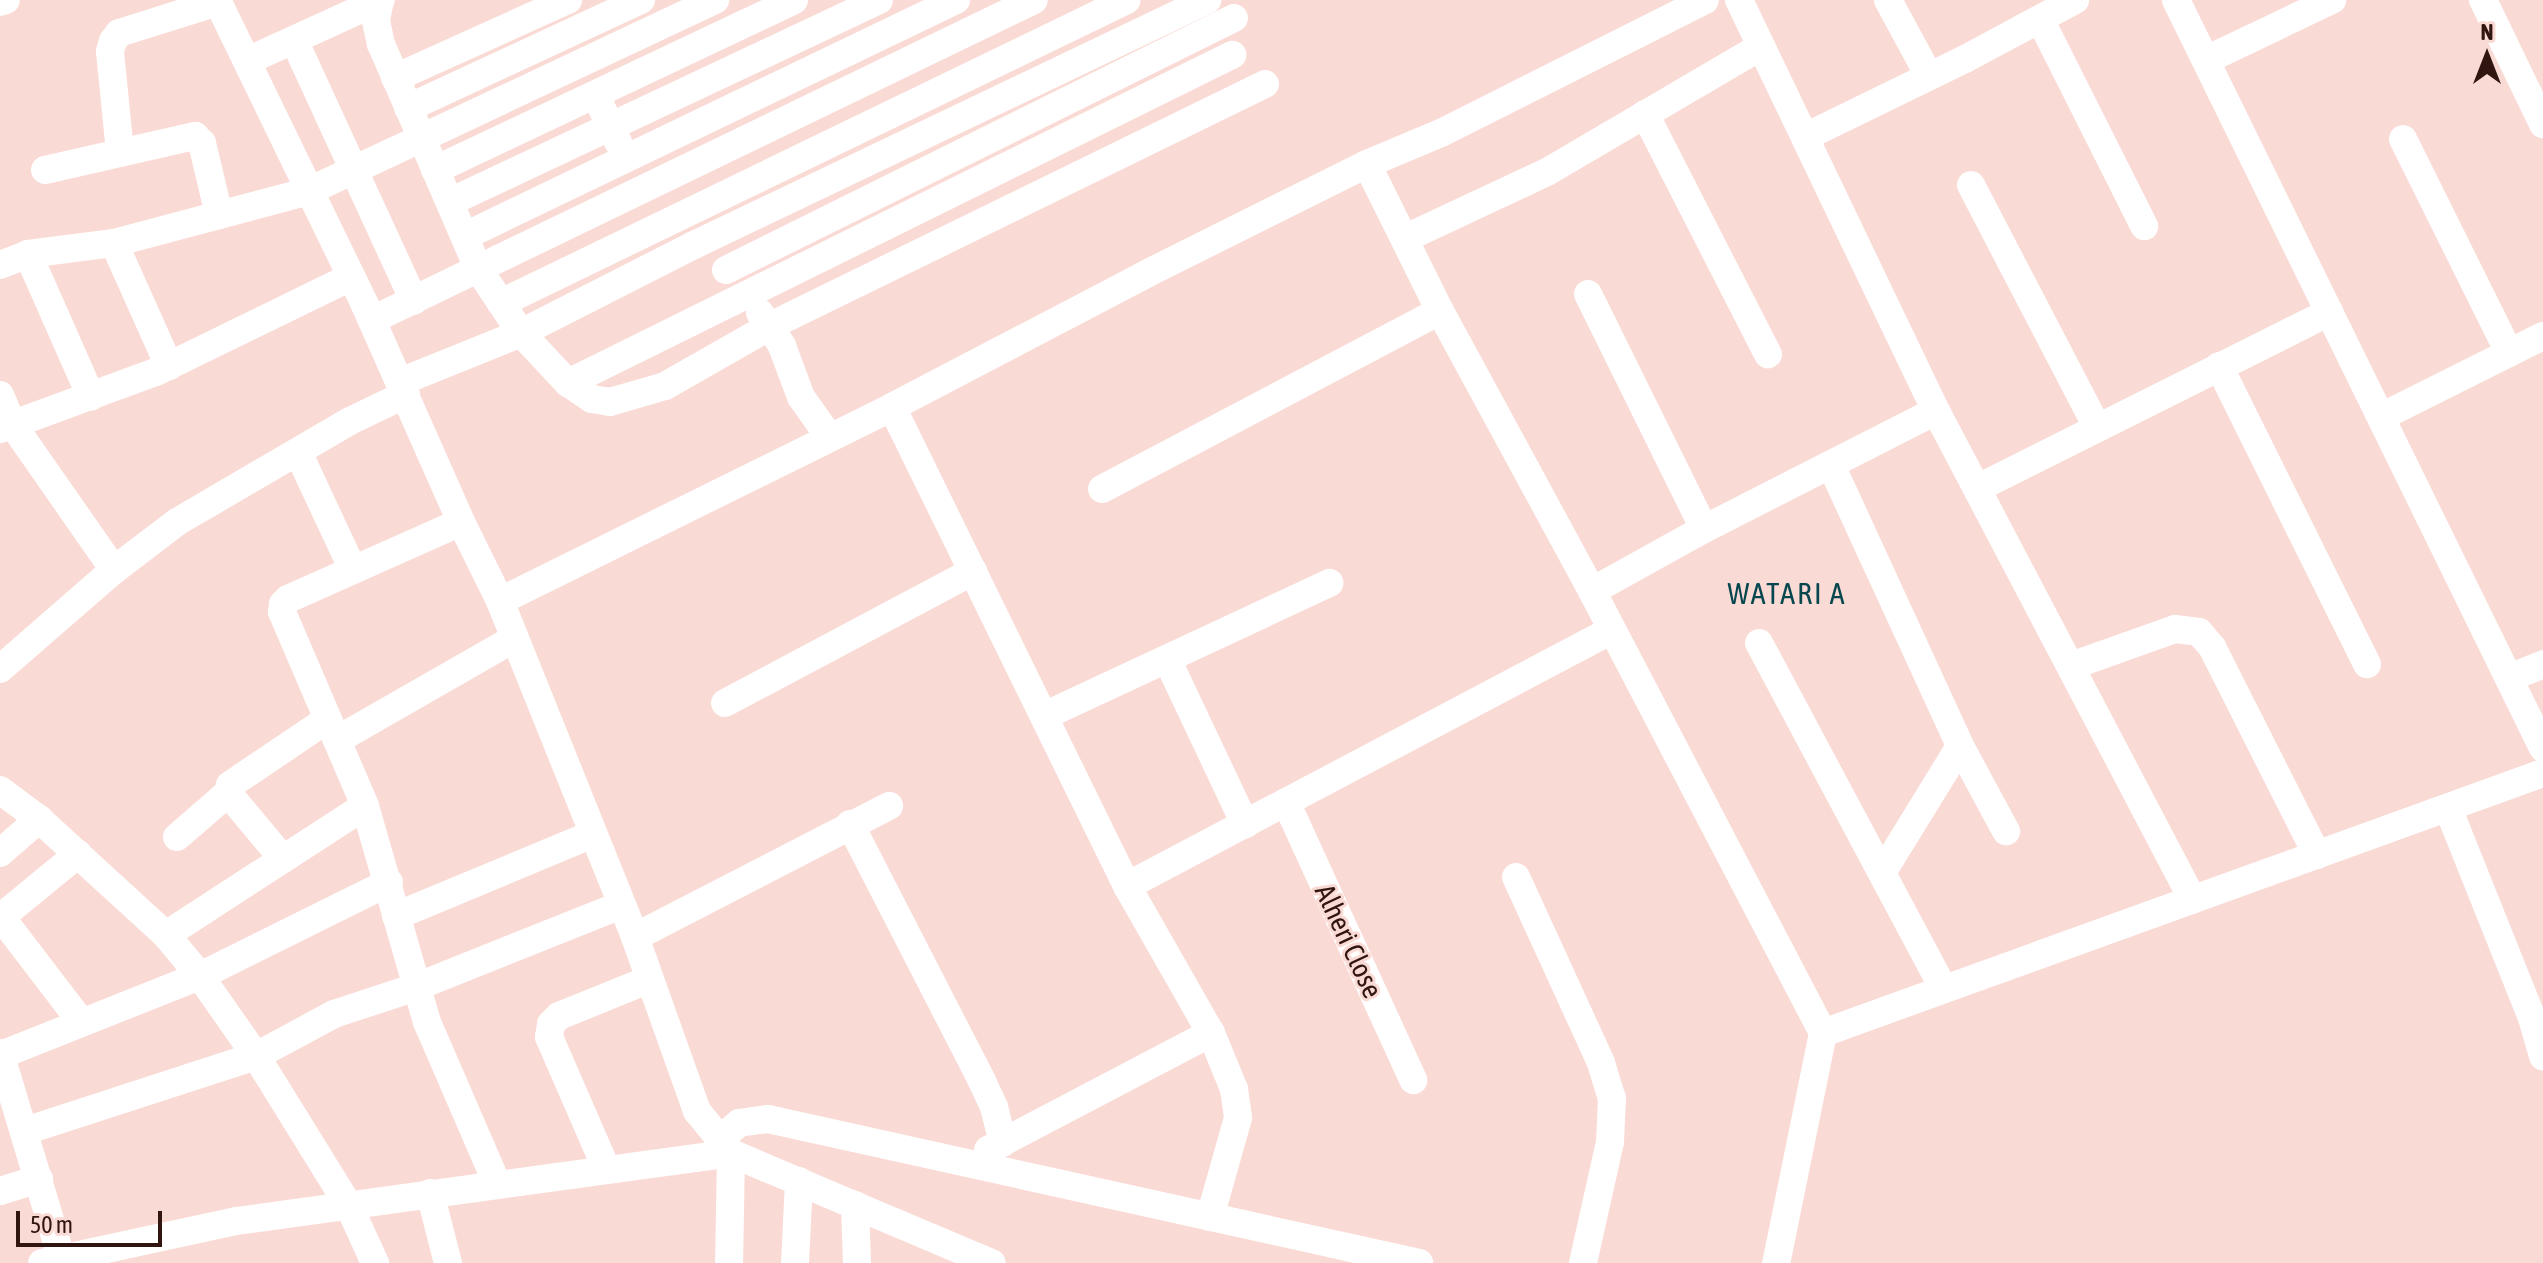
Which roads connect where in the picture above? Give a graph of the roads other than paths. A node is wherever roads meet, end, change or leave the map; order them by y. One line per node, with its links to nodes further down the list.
1 (6, 0): 19 (street)
2 (380, 0): 25 (street); 34 (street)
3 (568, 0): 34 (street)
4 (715, 0): 24 (street)
5 (794, 0): 32 (street)
6 (879, 0): 42 (street)
7 (956, 0): 21 (street)
8 (1034, 0): 27 (street)
9 (1127, 0): 61 (street)
10 (1207, 0): 29 (street)
11 (1705, 0): 50 (street)
12 (1739, 0): 26 (street)
13 (1888, 0): 33 (street)
14 (2075, 0): 23 (street)
15 (2176, 0): 30 (street)
16 (2332, 0): 30 (street)
17 (2483, 0): 41 (street)
18 (217, 1): 31 (street); 48 (street)
19 (0, 2)
20 (626, 3): 24 (street); 38 (street)
21 (906, 11): 27 (street); 49 (street)
22 (1234, 18): 35 (street)
23 (2040, 19): 33 (street); 62 (street)
24 (638, 38): 32 (street); 45 (street)
25 (294, 40): 31 (street); 52 (street)
26 (1760, 47): 40 (street); 43 (street)
27 (927, 52): 57 (street)
28 (1232, 55): 39 (street)
29 (1085, 58): 35 (street); 46 (street)
30 (2206, 60): 78 (street)
31 (247, 61): 56 (street)
32 (655, 68): 37 (street)
33 (1928, 74): 43 (street)
34 (395, 78): 38 (street)
35 (1098, 84): 39 (street); 54 (street)
36 (1265, 84): 47 (street)
37 (596, 96): 42 (street); 53 (street)
38 (408, 108): 45 (street)
39 (1114, 114): 47 (street); 59 (street)
40 (1645, 114): 65 (street); 84 (street)
41 (2543, 124)
42 (611, 126): 49 (street); 58 (street)
43 (1805, 137): 92 (street)
44 (2403, 139): 83 (street)
45 (421, 140): 52 (street); 53 (street)
46 (904, 145): 54 (street); 67 (street)
47 (1132, 149): 64 (street)
48 (120, 152): 51 (street); 60 (street)
49 (627, 161): 57 (street); 63 (street)
50 (1367, 164): 65 (street); 91 (street)
51 (45, 170)
52 (356, 170): 56 (street); 75 (street)
53 (435, 170): 58 (street)
54 (919, 173): 59 (street); 71 (street)
55 (1971, 185): 95 (street)
56 (309, 191): 60 (street); 72 (street)
57 (642, 191): 61 (street); 70 (street)
58 (450, 202): 63 (street)
59 (935, 205): 64 (street); 74 (street)
60 (219, 215): 66 (street)
61 (673, 220): 67 (street); 76 (street)
62 (2144, 226)
63 (465, 236): 70 (street)
64 (952, 237): 80 (street)
65 (1406, 238): 77 (street)
66 (114, 243): 68 (street); 85 (street)
67 (694, 245): 71 (street); 81 (street)
68 (28, 254): 69 (street); 90 (street)
69 (0, 265)
70 (479, 270): 75 (street); 76 (street)
71 (726, 270): 74 (street)
72 (351, 277): 79 (street); 85 (street)
73 (1588, 294): 102 (street)
74 (745, 295): 80 (street); 87 (street)
75 (414, 301): 79 (street)
76 (501, 303): 81 (street)
77 (1440, 311): 100 (street); 107 (street)
78 (2329, 312): 86 (street); 93 (street)
79 (372, 320): 88 (street)
80 (770, 326): 87 (street); 96 (street)
81 (521, 333): 87 (street); 88 (street)
82 (2543, 336): 83 (street)
83 (2509, 353): 93 (street)
84 (1768, 354)
85 (169, 366): 90 (street)
86 (2219, 366): 95 (street); 113 (street)
87 (568, 383)
88 (403, 388): 97 (street); 101 (street)
89 (0, 395): 94 (street)
90 (91, 397): 94 (street)
91 (892, 407): 96 (street); 105 (street)
92 (1936, 411): 98 (street); 99 (street)
93 (2381, 417): 117 (street)
94 (6, 427): 103 (street)
95 (2097, 427): 99 (street)
96 (830, 438): 108 (street)
97 (298, 452): 103 (street); 104 (street)
98 (1831, 465): 102 (street); 121 (street)
99 (1978, 488): 115 (street)
100 (1102, 489)
101 (461, 522): 104 (street); 108 (street)
102 (1704, 529): 107 (street)
103 (114, 570): 116 (street)
104 (353, 570): 120 (street)
105 (973, 571): 118 (street); 119 (street)
106 (1329, 583): 112 (street)
107 (1592, 591): 109 (street)
108 (500, 601): 110 (street)
109 (1612, 630): 126 (street); 157 (street)
110 (515, 638): 120 (street); 134 (street)
111 (1759, 643): 140 (street)
112 (1167, 659): 119 (street); 132 (street)
113 (2367, 664)
114 (2543, 664): 117 (street)
115 (2071, 666): 138 (street); 144 (street)
116 (0, 669)
117 (2509, 678): 122 (street)
118 (725, 703)
119 (1044, 716): 143 (street)
120 (332, 730): 125 (street); 127 (street)
121 (1960, 746): 133 (street); 140 (street)
122 (2543, 748)
123 (2543, 773): 129 (street)
124 (0, 790): 130 (street)
125 (228, 793): 135 (street); 139 (street)
126 (1286, 802): 132 (street); 161 (street, Alheri Close)
127 (365, 806): 139 (street); 142 (street)
128 (889, 806): 131 (street)
129 (2448, 808): 138 (street); 154 (street)
130 (39, 819): 136 (street); 137 (street)
131 (850, 824): 149 (street); 164 (street)
132 (1245, 824): 143 (street)
133 (2006, 831)
134 (593, 834): 145 (street); 146 (street)
135 (177, 837)
136 (0, 853)
137 (78, 854): 147 (street); 148 (street)
138 (2317, 855): 144 (street)
139 (283, 859): 148 (street)
140 (1882, 873): 153 (street)
141 (1516, 877): 184 (street)
142 (389, 882): 146 (street); 150 (street)
143 (1127, 886): 156 (street)
144 (2193, 900): 153 (street)
145 (621, 905): 149 (street); 152 (street)
146 (396, 916): 152 (street)
147 (1, 917): 155 (street)
148 (166, 935): 150 (street)
149 (635, 937): 151 (street)
150 (200, 976): 155 (street); 159 (street)
151 (650, 979): 165 (street); 167 (street)
152 (416, 987): 159 (street); 170 (street)
153 (1944, 989): 157 (street)
154 (2537, 1018): 160 (street)
155 (82, 1023): 158 (street)
156 (1211, 1033): 164 (street); 175 (street)
157 (1823, 1033): 185 (street)
158 (0, 1054): 162 (street)
159 (256, 1056): 163 (street); 174 (street)
160 (2543, 1056)
161 (1413, 1080)
162 (6, 1092): 163 (street)
163 (25, 1131): 168 (street)
164 (1003, 1143): 166 (street)
165 (726, 1146): 166 (street); 167 (street); 169 (street); 179 (street)
166 (966, 1161): 175 (street)
167 (606, 1168): 170 (street)
168 (39, 1179): 171 (street); 176 (street)
169 (799, 1181): 173 (street); 180 (street)
170 (497, 1184): 172 (street)
171 (0, 1191)
172 (430, 1193): 174 (street); 178 (street)
173 (855, 1205): 181 (street); 182 (street)
174 (349, 1206): 176 (street); 177 (street)
175 (1210, 1217): 183 (street)
176 (56, 1261)
177 (375, 1263)
178 (448, 1263)
179 (729, 1263)
180 (795, 1263)
181 (857, 1263)
182 (992, 1263)
183 (1419, 1263)
184 (1583, 1263)
185 (1776, 1263)

